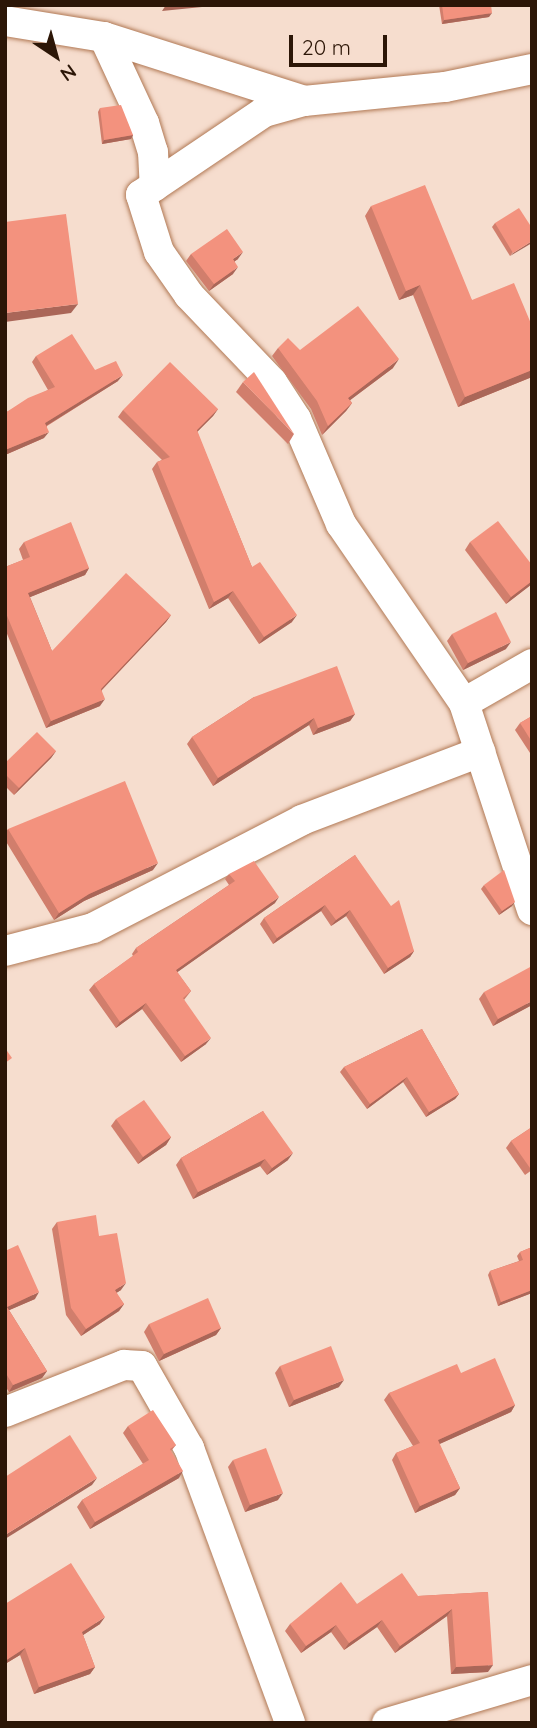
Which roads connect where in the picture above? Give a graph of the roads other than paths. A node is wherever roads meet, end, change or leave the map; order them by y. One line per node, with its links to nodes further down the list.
1 (5, 21): 2 (street)
2 (104, 37): 4 (street); 5 (street)
3 (532, 69): 4 (street)
4 (304, 101): 5 (street)
5 (155, 186): 7 (street)
6 (532, 664): 7 (street)
7 (464, 703): 8 (street)
8 (480, 752): 9 (street); 10 (street)
9 (532, 910)
10 (5, 950)
11 (5, 1412): 14 (street)
12 (532, 1680): 13 (street)
13 (470, 1712): 15 (street)
14 (290, 1723)
15 (387, 1723)

